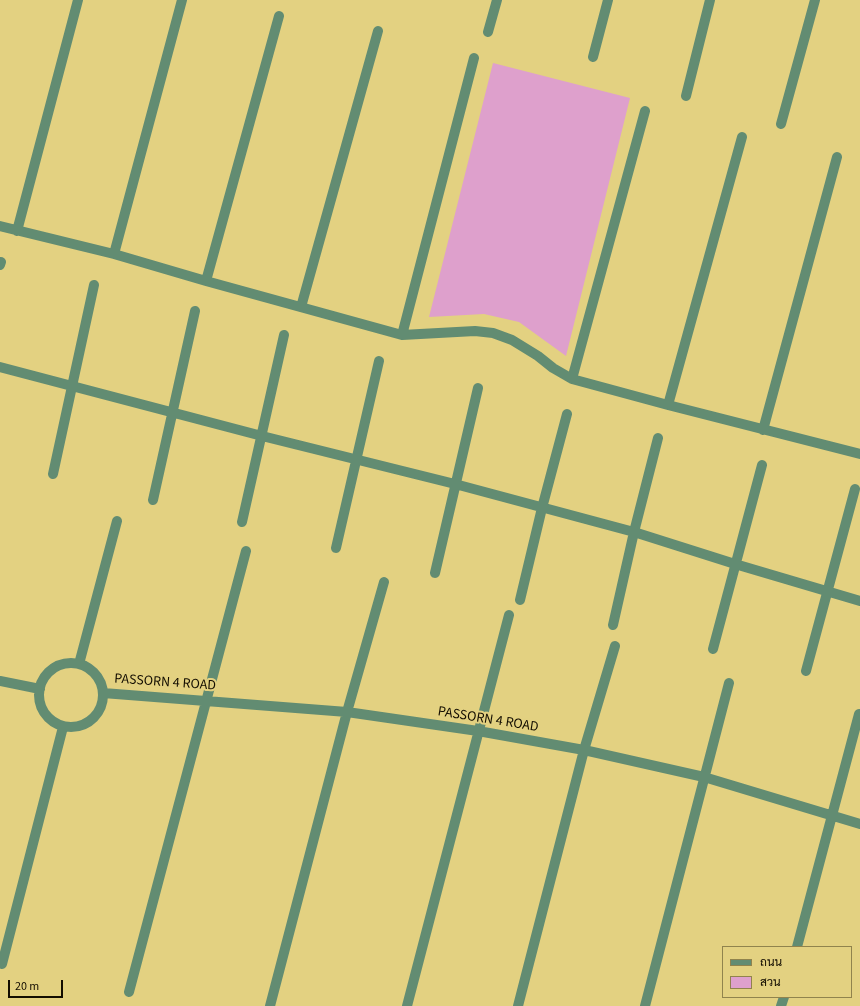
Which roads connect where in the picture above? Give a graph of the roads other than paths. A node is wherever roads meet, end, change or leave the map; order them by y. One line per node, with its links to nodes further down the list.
1 (78, 0): 18 (street)
2 (182, 0): 19 (street)
3 (497, 0): 9 (street)
4 (608, 0): 10 (street)
5 (710, 0): 12 (street)
6 (815, 0): 14 (street)
7 (279, 16): 20 (street)
8 (378, 31): 22 (street)
9 (488, 32)
10 (593, 57)
11 (474, 58): 25 (street)
12 (686, 96)
13 (645, 111): 28 (street)
14 (782, 124)
15 (742, 137): 31 (street)
16 (837, 157): 34 (street)
17 (0, 226): 18 (street)
18 (17, 231): 19 (street)
19 (114, 254): 20 (street)
20 (206, 281): 22 (street)
21 (94, 285): 29 (street)
22 (301, 307): 25 (street)
23 (195, 311): 32 (street)
24 (284, 335): 35 (street)
25 (402, 335): 28 (street)
26 (379, 361): 38 (street)
27 (0, 367): 29 (street)
28 (572, 378): 31 (street)
29 (73, 386): 32 (street); 40 (street)
30 (478, 388): 41 (street)
31 (668, 405): 34 (street)
32 (172, 412): 35 (street); 43 (street)
33 (567, 414): 44 (street)
34 (763, 430): 37 (street)
35 (262, 436): 38 (street); 46 (street)
36 (658, 438): 47 (street)
37 (860, 454)
38 (356, 460): 41 (street); 48 (street)
39 (762, 465): 50 (street)
40 (53, 474)
41 (455, 484): 44 (street); 51 (street)
42 (855, 489): 53 (street)
43 (153, 500)
44 (542, 508): 47 (street); 54 (street)
45 (116, 521): 60 (street)
46 (242, 522)
47 (634, 532): 50 (street); 57 (street)
48 (336, 548)
49 (246, 551): 66 (street)
50 (735, 564): 53 (street); 59 (street)
51 (435, 573)
52 (384, 582): 67 (street)
53 (828, 591): 55 (street); 61 (street)
54 (520, 600)
55 (860, 601)
56 (509, 616): 70 (street)
57 (613, 625)
58 (615, 646): 71 (street)
59 (713, 649)
60 (79, 664): 64 (street); 65 (street)
61 (806, 672)
62 (0, 681): 64 (street)
63 (729, 683): 72 (street)
64 (40, 689): 69 (street)
65 (103, 693): 66 (street, PASSORN 4 ROAD); 69 (street)
66 (206, 700): 67 (street, PASSORN 4 ROAD); 77 (street)
67 (347, 712): 70 (street, PASSORN 4 ROAD); 78 (street)
68 (859, 714): 73 (street)
69 (63, 727): 76 (street)
70 (478, 731): 71 (street, PASSORN 4 ROAD); 79 (street)
71 (584, 750): 72 (street, PASSORN 4 ROAD); 80 (street)
72 (704, 777): 73 (street, PASSORN 4 ROAD); 81 (street)
73 (832, 815): 74 (street, PASSORN 4 ROAD); 75 (street)
74 (860, 824)
75 (797, 946)
76 (2, 964)
77 (129, 992)
78 (270, 1006)
79 (407, 1006)
80 (518, 1006)
81 (646, 1006)

